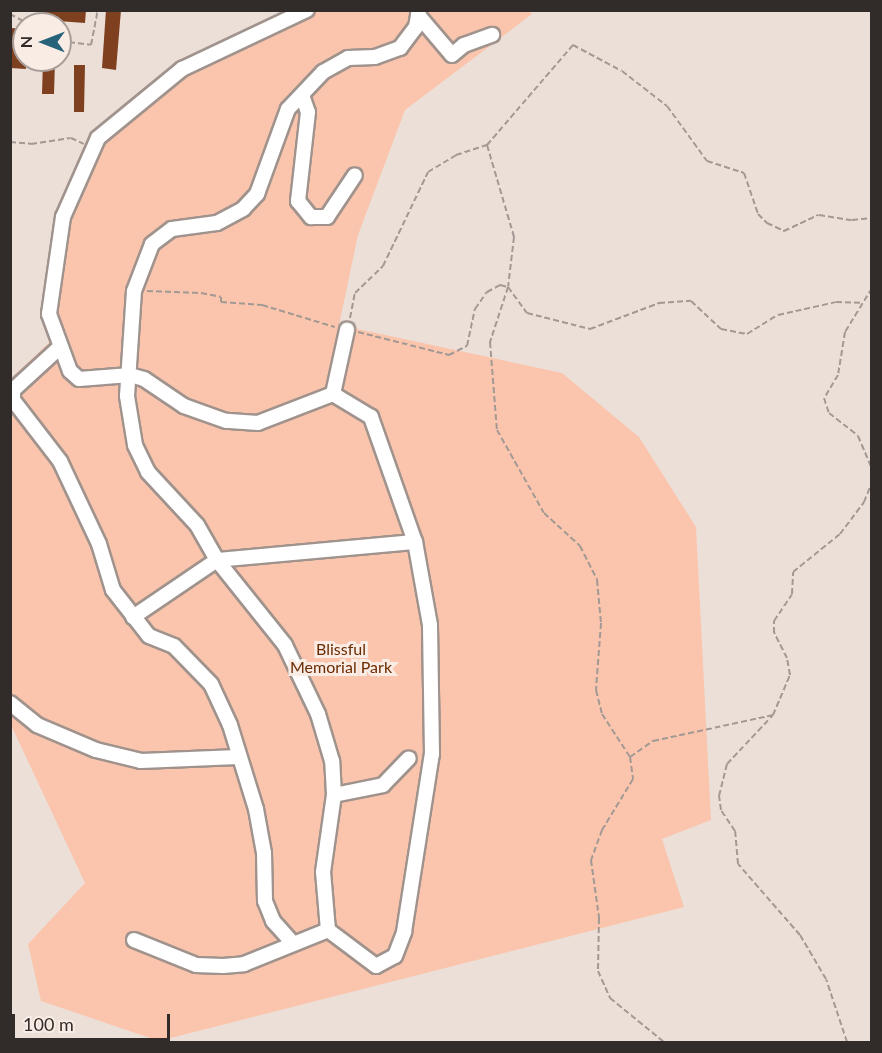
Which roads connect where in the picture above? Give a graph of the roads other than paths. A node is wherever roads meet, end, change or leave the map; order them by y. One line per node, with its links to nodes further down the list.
1 (307, 10): 7 (lane)
2 (419, 13): 3 (lane); 4 (lane)
3 (492, 35)
4 (302, 95): 5 (lane); 8 (lane)
5 (355, 175)
6 (347, 330): 9 (lane)
7 (60, 346): 8 (lane); 12 (lane)
8 (130, 375): 9 (lane); 11 (lane)
9 (333, 394): 10 (lane)
10 (415, 542): 11 (lane); 17 (lane)
11 (217, 560): 12 (lane); 16 (lane)
12 (133, 617): 14 (lane)
13 (10, 703): 14 (lane)
14 (238, 757): 19 (lane)
15 (409, 758): 16 (lane)
16 (334, 795): 17 (lane)
17 (328, 930): 19 (lane)
18 (134, 940): 19 (lane)
19 (291, 941)

